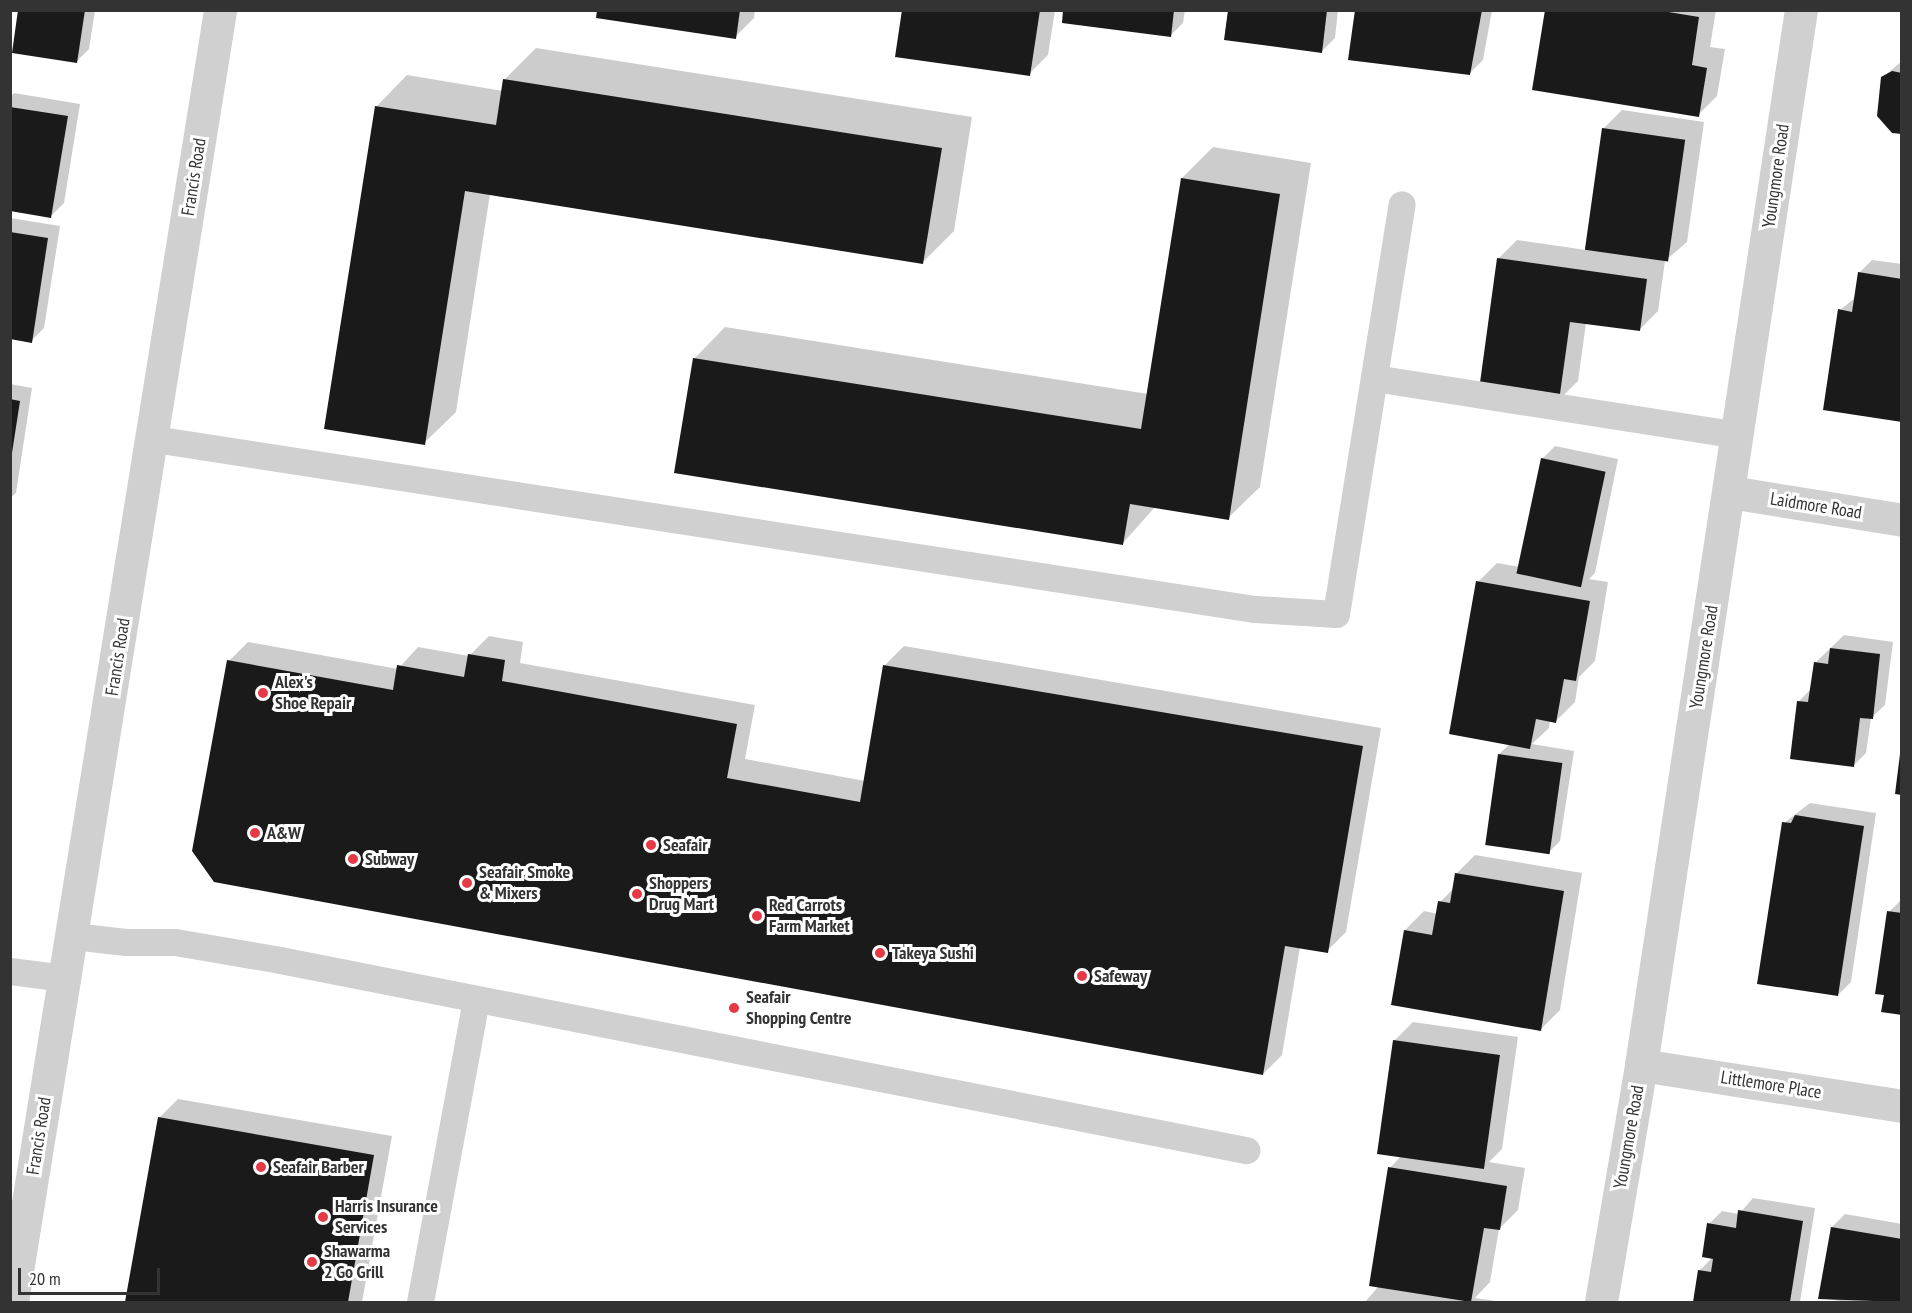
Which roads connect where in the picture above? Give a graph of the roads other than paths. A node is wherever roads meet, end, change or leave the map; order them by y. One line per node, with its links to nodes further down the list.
1 (220, 10): 6 (street, Francis Road)
2 (1801, 10): 5 (street, Youngmore Road)
3 (1402, 204): 4 (lane)
4 (1374, 378): 5 (lane); 6 (lane)
5 (1738, 435): 7 (street, Youngmore Road)
6 (154, 439): 9 (street, Francis Road)
7 (1730, 492): 8 (street, Laidmore Road); 13 (street, Youngmore Road)
8 (1902, 520)
9 (73, 936): 11 (street, Francis Road); 12 (lane)
10 (10, 970): 11 (lane)
11 (65, 978): 16 (street, Francis Road)
12 (476, 1000): 15 (lane); 17 (lane)
13 (1641, 1065): 14 (street, Littlemore Place); 18 (street, Youngmore Road)
14 (1902, 1106)
15 (1246, 1150)
16 (12, 1302)
17 (420, 1302)
18 (1601, 1302)

